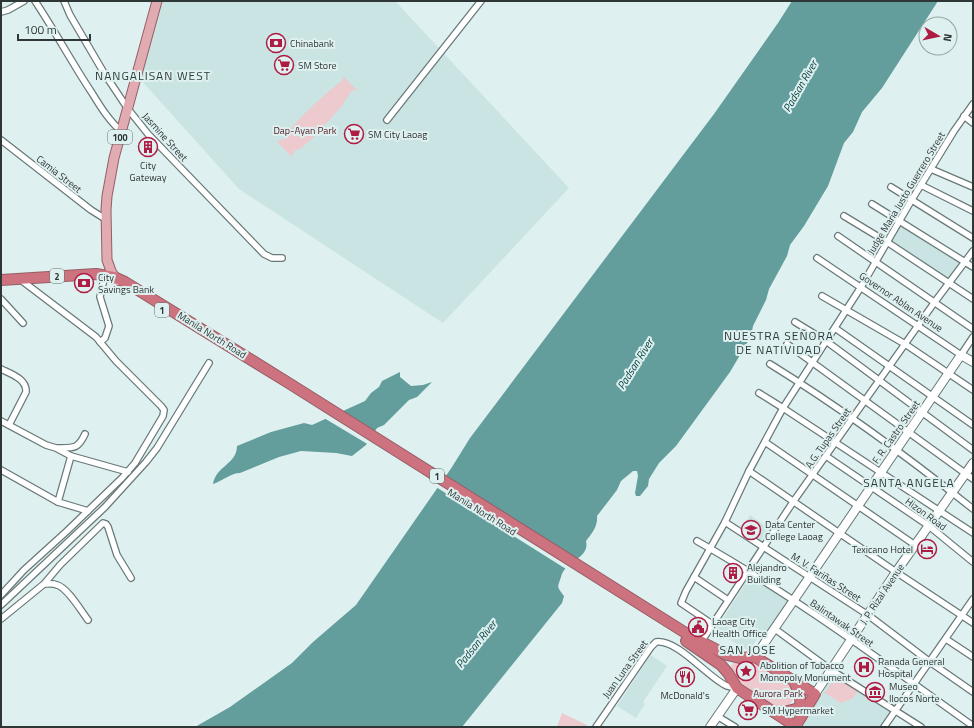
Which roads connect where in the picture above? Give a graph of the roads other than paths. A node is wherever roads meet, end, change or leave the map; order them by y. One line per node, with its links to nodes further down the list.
1 (24, 1): 6 (street)
2 (34, 1): 12 (street)
3 (64, 1): 8 (street, Jasmine Street)
4 (157, 1): 8 (main road, 100)
5 (481, 1): 10 (street)
6 (1, 12)
7 (973, 104): 9 (street, Judge Maria Justo Guerrero Street)
8 (128, 109): 12 (main road, 100); 29 (street, Jasmine Street)
9 (964, 116): 11 (street); 14 (street, Judge Maria Justo Guerrero Street)
10 (387, 120)
11 (973, 123)
12 (122, 132): 22 (main road, 100)
13 (1, 140): 22 (street, Camia Street)
14 (931, 169): 15 (street, Judge Maria Justo Guerrero Street); 17 (street)
15 (921, 185): 18 (street, Judge Maria Justo Guerrero Street); 20 (street)
16 (891, 187): 18 (street)
17 (973, 188)
18 (911, 201): 23 (street, Judge Maria Justo Guerrero Street); 25 (street)
19 (872, 204): 23 (street)
20 (973, 211)
21 (844, 216): 26 (street)
22 (107, 220): 28 (main road, 100)
23 (899, 221): 26 (street, Judge Maria Justo Guerrero Street); 31 (street)
24 (838, 236): 32 (street)
25 (973, 238)
26 (887, 242): 32 (street, Judge Maria Justo Guerrero Street); 37 (street)
27 (973, 251): 31 (street, A.G. Tupas Street)
28 (108, 258): 35 (main road, 100); 35 (main road)
29 (282, 258)
30 (817, 258): 38 (street, Governor Ablan Avenue)
31 (965, 261): 33 (street); 37 (street, A.G. Tupas Street)
32 (875, 262): 38 (street, Judge Maria Justo Guerrero Street); 42 (street)
33 (973, 267)
34 (18, 278): 35 (highway, 2); 36 (highway, 2); 51 (street)
35 (105, 278): 51 (street); 123 (highway, Manila North Road / 1)
36 (1, 280)
37 (949, 282): 41 (street); 42 (street, A.G. Tupas Street)
38 (861, 287): 43 (street, Judge Maria Justo Guerrero Street); 46 (street, Governor Ablan Avenue)
39 (822, 296): 43 (street)
40 (1, 299): 45 (street)
41 (973, 299)
42 (934, 303): 46 (street, A.G. Tupas Street); 48 (street)
43 (846, 310): 47 (street, Judge Maria Justo Guerrero Street); 53 (street)
44 (795, 322): 50 (street)
45 (23, 323)
46 (918, 326): 53 (street, A.G. Tupas Street); 54 (street, Governor Ablan Avenue)
47 (835, 328): 50 (street, Judge Maria Justo Guerrero Street); 59 (street)
48 (973, 329)
49 (973, 338): 54 (street, F. R. Castro Street)
50 (826, 341): 55 (street, Judge Maria Justo Guerrero Street); 62 (street)
51 (100, 342): 86 (street)
52 (787, 344): 55 (street)
53 (905, 344): 59 (street, A.G. Tupas Street); 61 (street)
54 (961, 355): 56 (main road, Governor Ablan Avenue); 61 (main road, F. R. Castro Street)
55 (812, 362): 63 (street, Judge Maria Justo Guerrero Street); 67 (street)
56 (973, 362)
57 (209, 363): 118 (street)
58 (770, 364): 63 (street)
59 (890, 366): 62 (street, A.G. Tupas Street); 66 (street)
60 (1, 370): 72 (street)
61 (949, 373): 64 (street); 66 (main road, F. R. Castro Street)
62 (879, 380): 67 (street, A.G. Tupas Street); 69 (street)
63 (799, 382): 68 (street, Judge Maria Justo Guerrero Street); 70 (street)
64 (973, 390)
65 (759, 393): 68 (street)
66 (933, 397): 69 (main road, F. R. Castro Street); 73 (street)
67 (864, 400): 70 (street, A.G. Tupas Street); 74 (street)
68 (783, 408): 76 (street, Judge Maria Justo Guerrero Street); 77 (street)
69 (922, 413): 74 (main road, F. R. Castro Street); 80 (street)
70 (852, 418): 77 (street, A.G. Tupas Street); 79 (street)
71 (1, 421): 72 (street)
72 (9, 425): 78 (street)
73 (973, 425)
74 (909, 432): 79 (main road, F. R. Castro Street); 89 (street)
75 (85, 434): 78 (street)
76 (765, 442): 85 (street, Judge Maria Justo Guerrero Street); 88 (street)
77 (836, 442): 82 (street, A.G. Tupas Street); 87 (street)
78 (56, 448): 81 (street)
79 (896, 449): 87 (main road, F. R. Castro Street); 92 (street)
80 (973, 450)
81 (71, 456): 86 (street); 93 (street)
82 (826, 456): 88 (street, A.G. Tupas Street); 91 (street, Hizon Road)
83 (973, 463): 89 (main road, J. P. Rizal Avenue)
84 (1, 470): 93 (street)
85 (750, 471): 94 (street); 99 (street, Judge Maria Justo Guerrero Street)
86 (128, 472): 98 (street)
87 (881, 472): 91 (main road, F. R. Castro Street); 97 (street)
88 (813, 474): 94 (street, A.G. Tupas Street); 95 (street)
89 (966, 474): 90 (street); 92 (main road, J. P. Rizal Avenue)
90 (973, 479)
91 (871, 487): 95 (main road, F. R. Castro Street); 100 (street, Hizon Road)
92 (952, 492): 96 (street); 97 (main road, J. P. Rizal Avenue)
93 (58, 502): 98 (street)
94 (793, 502): 102 (street); 104 (street, A.G. Tupas Street)
95 (858, 506): 102 (main road, F. R. Castro Street); 105 (street)
96 (973, 509)
97 (939, 510): 100 (main road, J. P. Rizal Avenue); 101 (street)
98 (88, 511): 114 (street)
99 (725, 522): 104 (street, M. V. Fariñas Street); 106 (street, Judge Maria Justo Guerrero Street)
100 (929, 526): 105 (main road, J. P. Rizal Avenue); 107 (street, Hizon Road)
101 (973, 533)
102 (840, 534): 109 (street); 112 (main road, F. R. Castro Street)
103 (697, 540): 106 (street, Balintawak Street)
104 (763, 546): 108 (street, A.G. Tupas Street); 112 (street, M. V. Fariñas Street)
105 (915, 546): 109 (main road, J. P. Rizal Avenue)
106 (711, 548): 108 (street, Balintawak Street); 110 (street, Judge Maria Justo Guerrero Street)
107 (973, 562)
108 (748, 571): 116 (street, A.G. Tupas Street); 117 (street, Balintawak Street)
109 (896, 572): 119 (main road, J. P. Rizal Avenue); 120 (street)
110 (694, 577): 116 (street); 125 (street)
111 (131, 578): 113 (street)
112 (810, 578): 117 (main road, F. R. Castro Street); 119 (street, M. V. Fariñas Street)
113 (44, 584): 121 (street); 122 (street)
114 (1, 595)
115 (973, 599): 120 (street)
116 (728, 600): 125 (street, A.G. Tupas Street)
117 (794, 601): 126 (main road, F. R. Castro Street); 129 (street, Balintawak Street)
118 (1, 606)
119 (868, 615): 129 (main road, J. P. Rizal Avenue); 134 (street, M. V. Fariñas Street)
120 (962, 615): 124 (street); 128 (street)
121 (1, 620)
122 (88, 620)
123 (662, 622): 131 (highway, Manila North Road / 1); 138 (highway, Manila North Road / 1)
124 (973, 622)
125 (712, 624): 127 (street, A.G. Tupas Street)
126 (775, 629): 131 (main road, F. R. Castro Street); 135 (street)
127 (703, 639)
128 (946, 639): 132 (street); 134 (street)
129 (852, 640): 135 (main road, J. P. Rizal Avenue); 137 (street, Balintawak Street)
130 (697, 650): 133 (street)
131 (755, 657): 136 (highway)
132 (973, 657)
133 (691, 658): 138 (street, Juan Luna Street); 147 (street, Juan Luna Street)
134 (930, 662): 137 (street); 139 (street, M. V. Fariñas Street)
135 (831, 670): 140 (main road, J. P. Rizal Avenue); 142 (street)
136 (794, 681): 140 (highway); 141 (highway)
137 (913, 684): 142 (street); 146 (street, Balintawak Street)
138 (737, 688): 143 (highway, Manila North Road / 1); 144 (main road)
139 (973, 692)
140 (816, 694): 141 (highway, J. P. Rizal Avenue / 1)
141 (803, 710): 143 (highway); 145 (highway, J. P. Rizal Avenue / 1)
142 (895, 710): 150 (street); 151 (street)
143 (774, 712): 145 (highway, Manila North Road / 1)
144 (717, 716): 148 (main road); 149 (street)
145 (795, 726)
146 (973, 726)
147 (596, 727)
148 (710, 727)
149 (735, 727)
150 (884, 727)
151 (921, 727)

